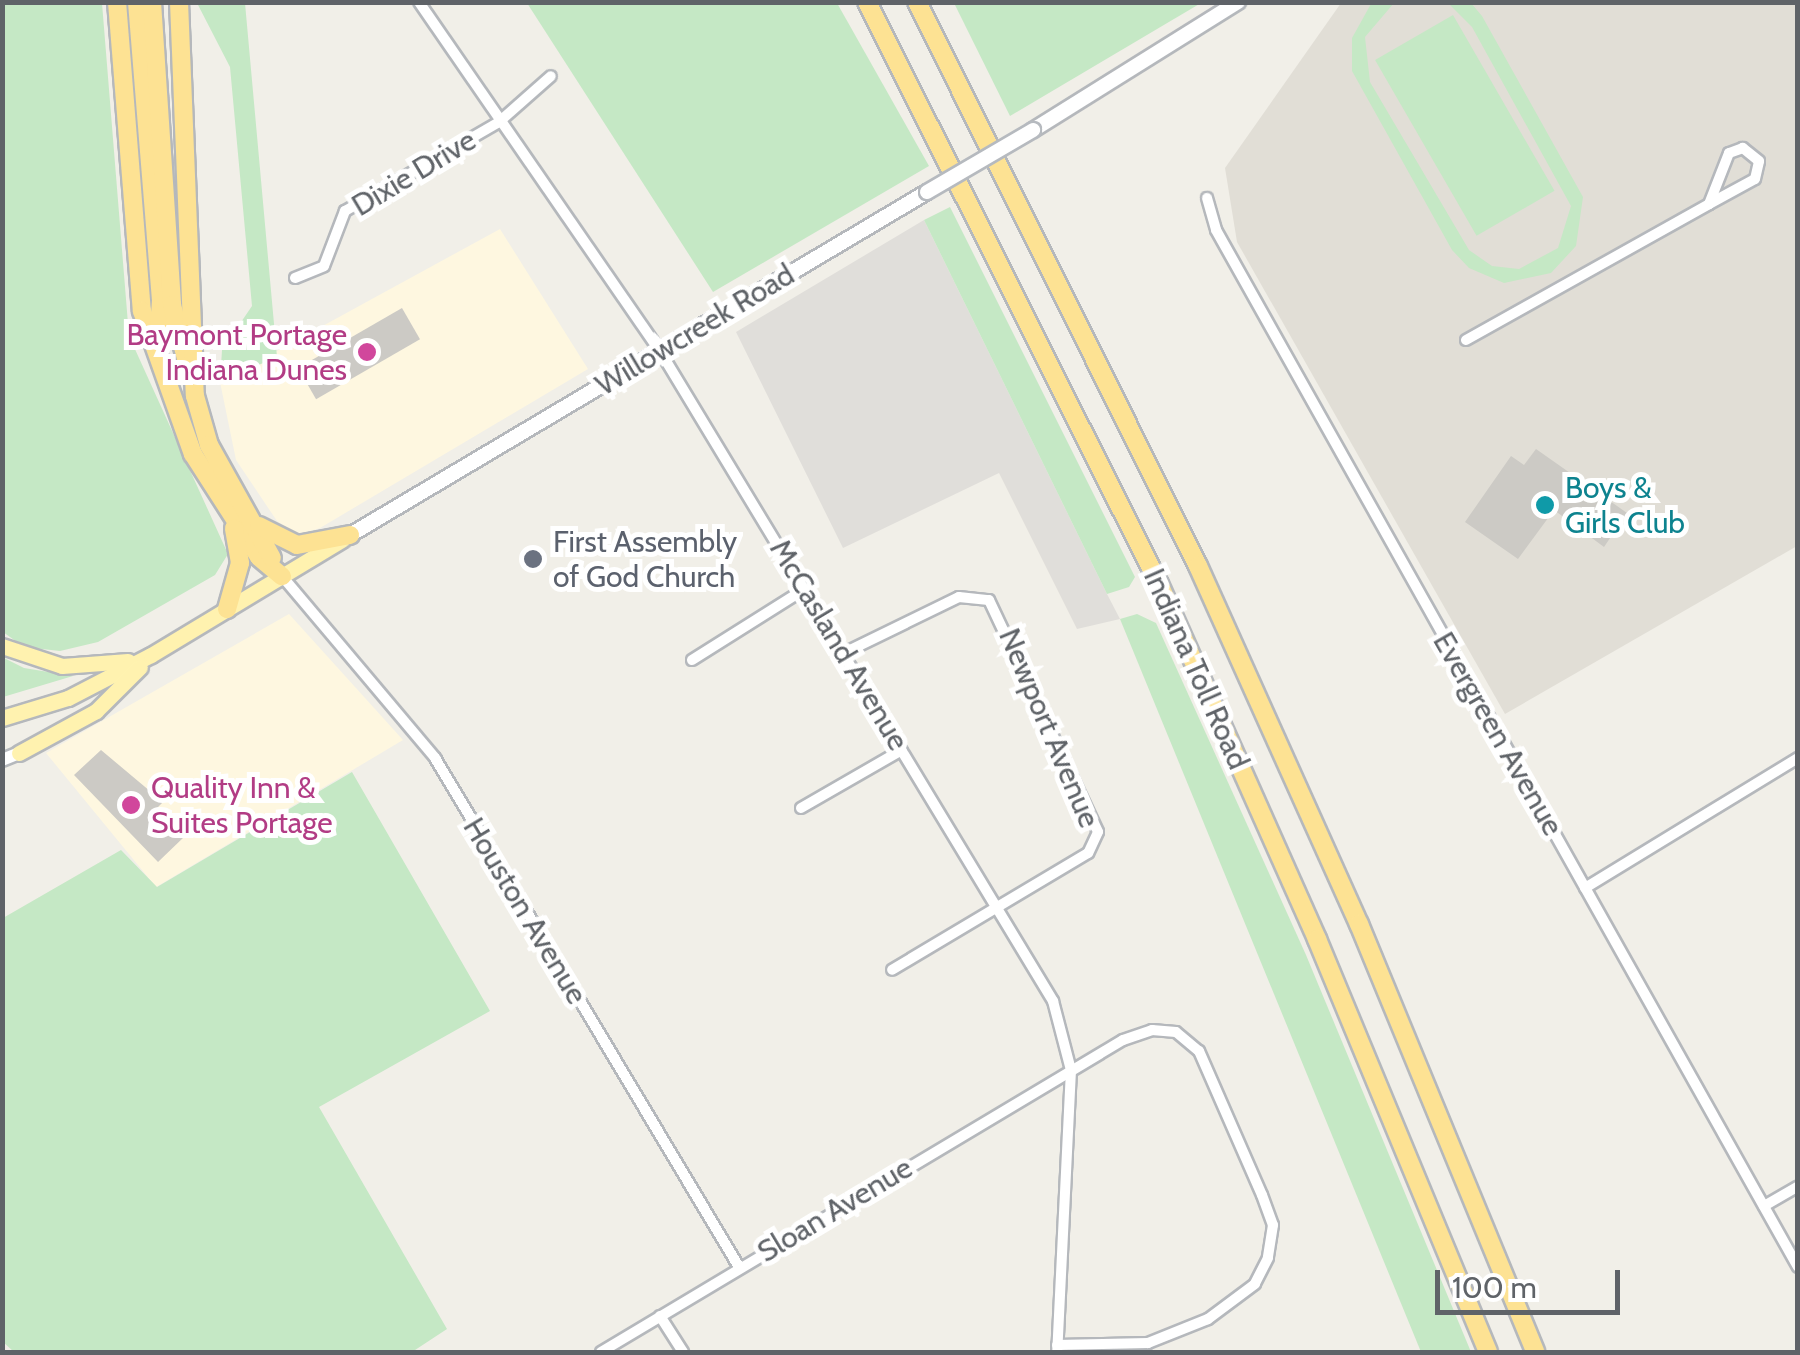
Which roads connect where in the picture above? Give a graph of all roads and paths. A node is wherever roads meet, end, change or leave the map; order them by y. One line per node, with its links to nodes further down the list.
1 (117, 2): 18 (highway)
2 (137, 2): 18 (highway)
3 (152, 2): 19 (highway)
4 (179, 2): 19 (highway)
5 (419, 2): 12 (street, McCasland Avenue)
6 (852, 2): 10 (highway)
7 (867, 2): 10 (highway, Indiana Toll Road)
8 (918, 2): 48 (highway, Indiana Toll Road)
9 (1238, 2): 17 (main road, Willowcreek Road, bridge)
10 (900, 64): 47 (highway, Indiana Toll Road)
11 (551, 76): 12 (street, Dixie Drive)
12 (499, 122): 15 (street, Dixie Drive); 17 (street, McCasland Avenue)
13 (1207, 198): 35 (street, Evergreen Avenue)
14 (1709, 204): 14 (street); 16 (street)
15 (296, 278)
16 (1466, 340)
17 (660, 350): 21 (main road, Willowcreek Road); 23 (street, McCasland Avenue)
18 (157, 358): 20 (highway)
19 (195, 396): 20 (highway)
20 (235, 508): 21 (highway); 22 (highway); 24 (highway)
21 (350, 535): 22 (main road, Willowcreek Road)
22 (282, 576): 24 (main road, Willowcreek Road); 41 (street, Houston Avenue)
23 (803, 590): 26 (street, McCasland Avenue); 28 (street)
24 (227, 609): 27 (main road, Willowcreek Road)
25 (2, 646): 27 (main road)
26 (842, 654): 30 (street, McCasland Avenue); 36 (street, Newport Avenue)
27 (151, 655): 29 (main road); 31 (main road)
28 (692, 660)
29 (2, 718)
30 (902, 750): 34 (street); 36 (street, McCasland Avenue)
31 (18, 754): 33 (street)
32 (1798, 758): 35 (street)
33 (2, 760)
34 (801, 808)
35 (1585, 888): 40 (street, Evergreen Avenue)
36 (999, 908): 37 (street, Newport Avenue); 38 (street, McCasland Avenue)
37 (892, 970)
38 (1070, 1070): 41 (street, Sloan Avenue); 44 (street, McCasland Avenue); 44 (street, Sloan Avenue)
39 (1798, 1186): 40 (street)
40 (1764, 1206): 42 (street, Evergreen Avenue)
41 (739, 1267): 43 (street, Sloan Avenue)
42 (1798, 1267)
43 (660, 1316): 45 (street, Sloan Avenue); 46 (street)
44 (1057, 1349)
45 (600, 1352)
46 (683, 1352)
47 (1488, 1352)
48 (1535, 1352)

